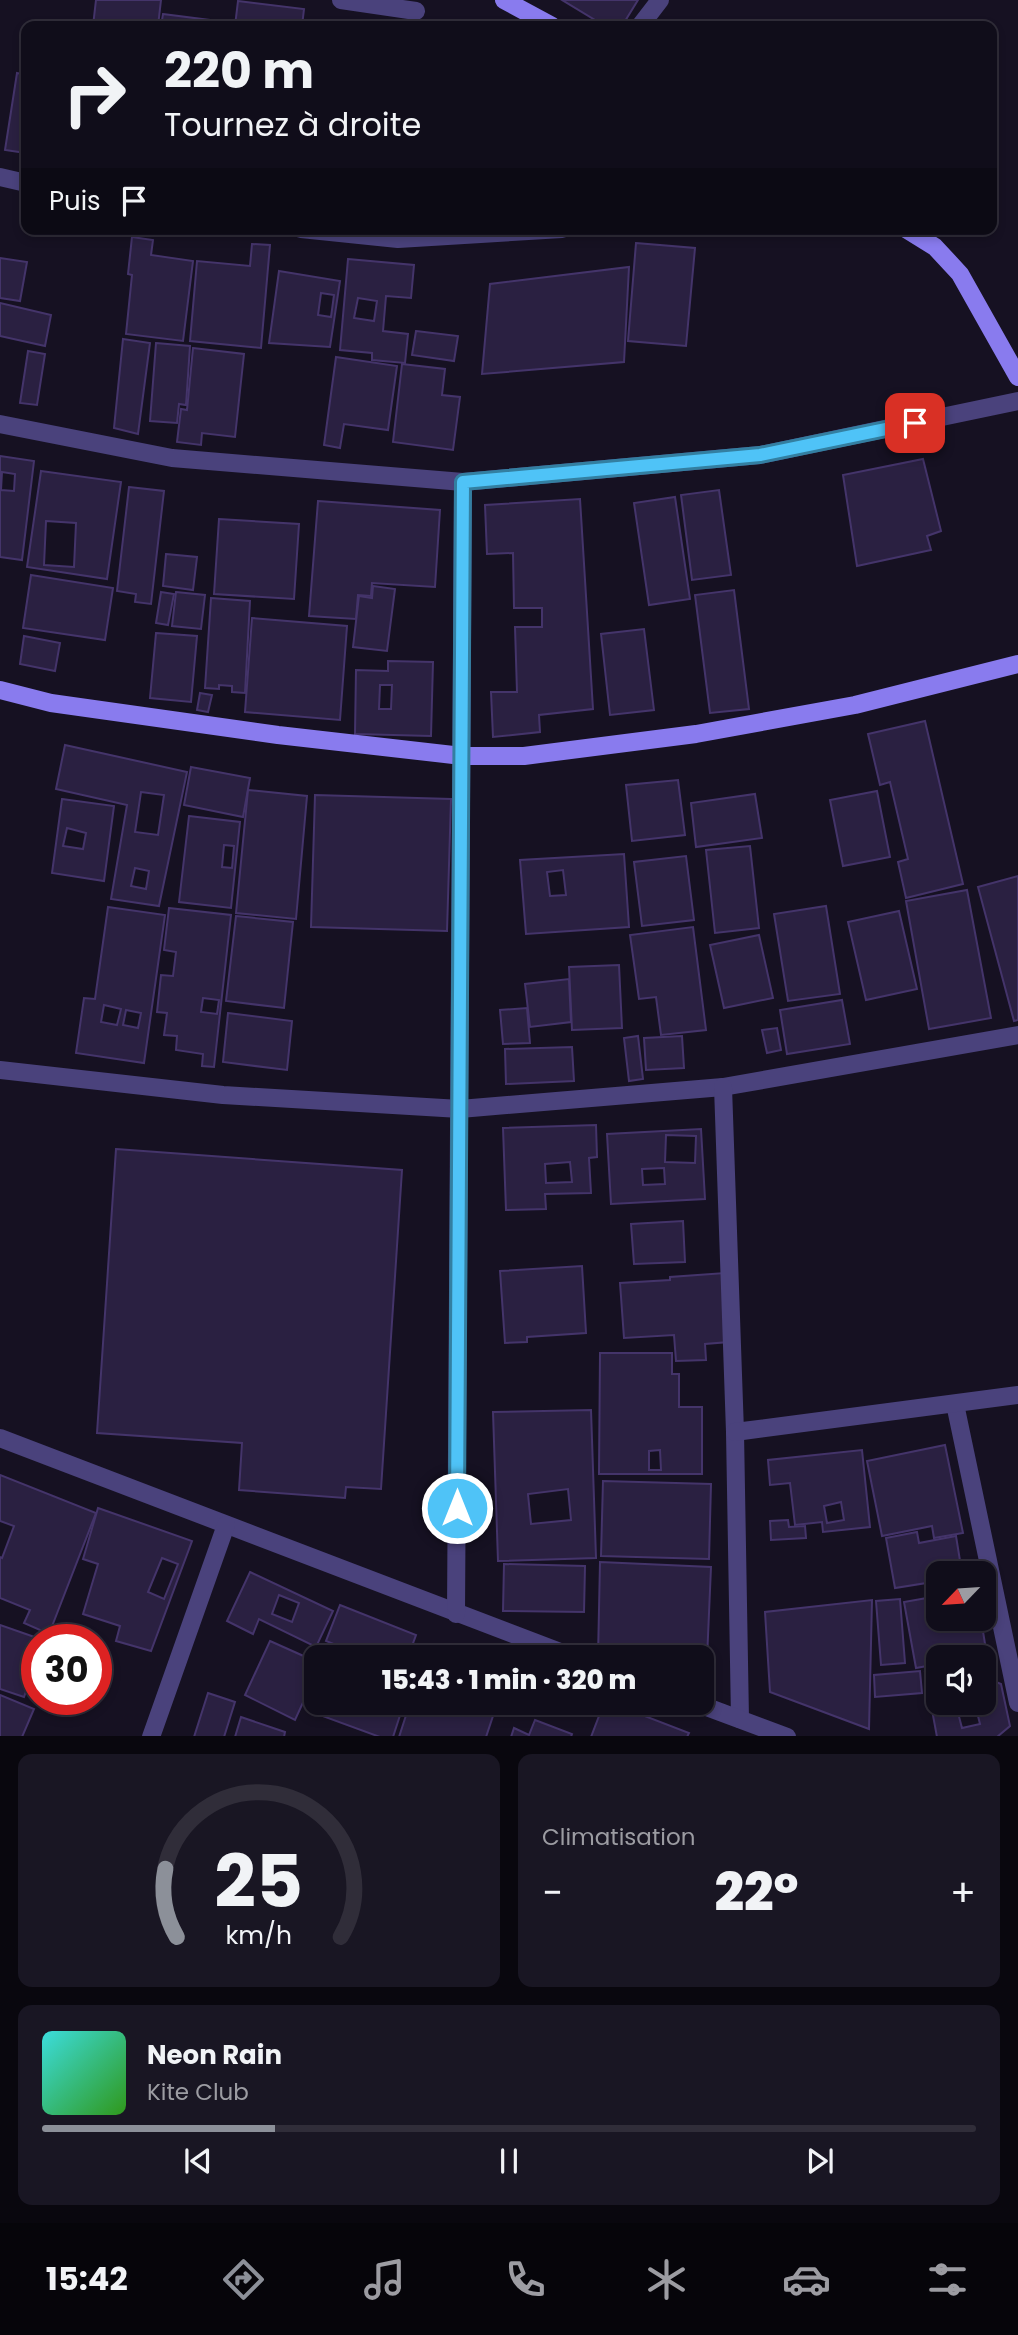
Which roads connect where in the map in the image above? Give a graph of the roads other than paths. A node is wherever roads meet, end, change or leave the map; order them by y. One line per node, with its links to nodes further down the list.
1 (341, 0): 4 (street)
2 (504, 0): 5 (street)
3 (660, 0): 6 (street)
4 (416, 12)
5 (543, 21)
6 (644, 21)
7 (0, 177): 8 (street)
8 (21, 182)
9 (916, 235): 10 (street)
10 (1018, 377)
11 (1018, 401): 13 (street)
12 (0, 425): 13 (street)
13 (463, 482): 16 (street)
14 (1018, 664): 16 (street)
15 (0, 690): 16 (street)
16 (462, 757): 20 (street)
17 (1018, 1035): 19 (street)
18 (0, 1070): 20 (street)
19 (723, 1087): 20 (street); 23 (street)
20 (460, 1109): 26 (street)
21 (1018, 1395): 22 (street)
22 (956, 1404): 23 (street); 28 (street)
23 (735, 1432): 30 (street)
24 (0, 1438): 25 (street)
25 (226, 1525): 26 (street); 31 (street)
26 (456, 1614): 27 (street)
27 (540, 1645)
28 (1018, 1703)
29 (714, 1710): 30 (street)
30 (740, 1719): 32 (street)
31 (151, 1736)
32 (784, 1736)

